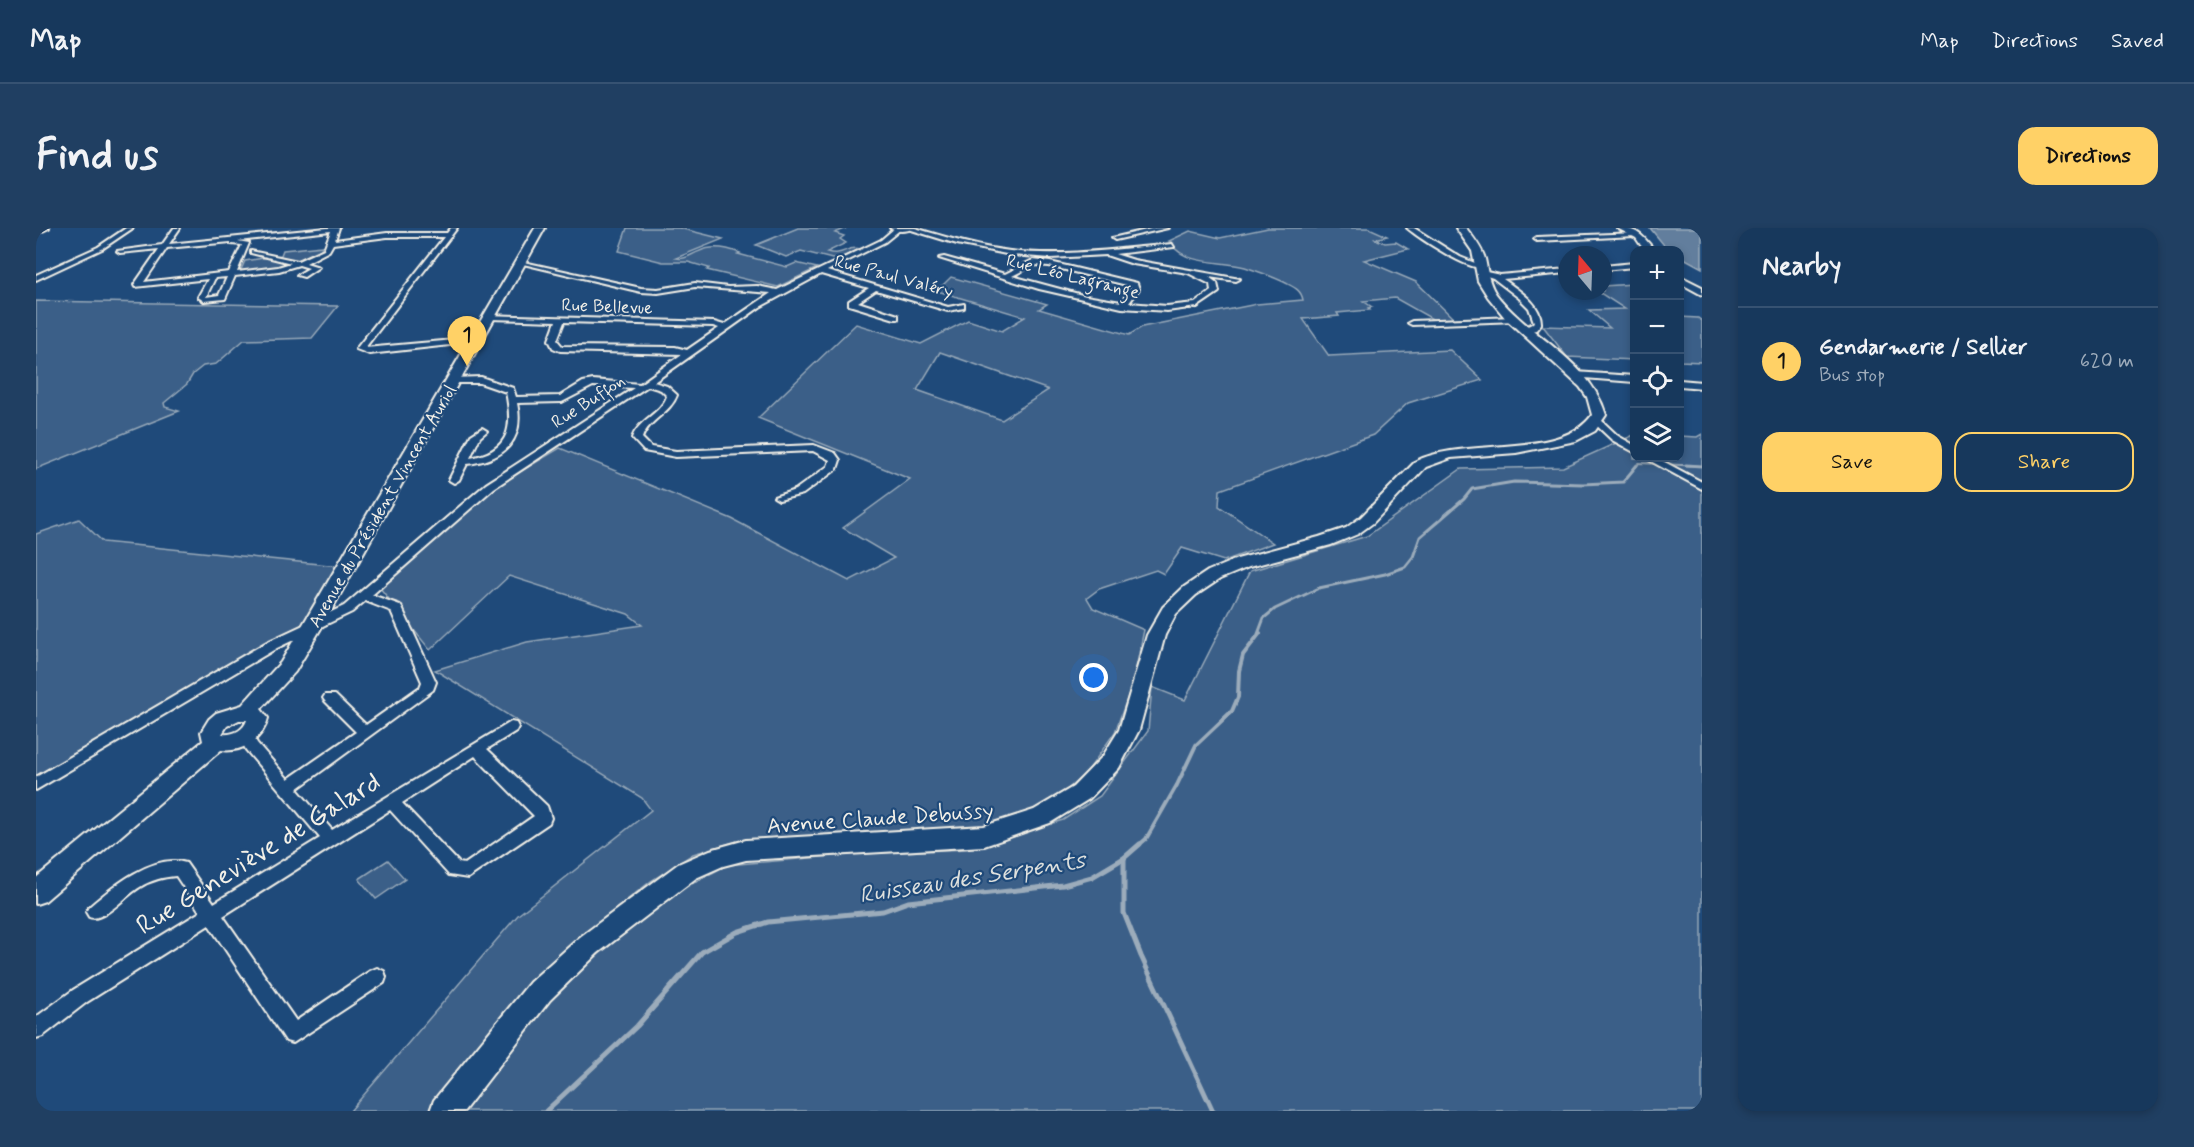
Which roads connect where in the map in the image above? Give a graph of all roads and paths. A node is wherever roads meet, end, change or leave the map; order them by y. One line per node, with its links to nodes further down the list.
1 (125, 228): 24 (street)
2 (130, 228): 24 (street)
3 (336, 228): 19 (street); 20 (street)
4 (407, 228): 16 (street)
5 (540, 228): 31 (main road, Avenue du Président Vincent Auriol)
6 (897, 228): 7 (main road); 35 (street, Rue Buffon)
7 (908, 228): 29 (street)
8 (1165, 228): 17 (street)
9 (1410, 228): 38 (street)
10 (1461, 228): 38 (main road)
11 (1622, 228): 15 (main road)
12 (179, 230): 21 (street)
13 (451, 231): 16 (street); 61 (street)
14 (227, 233): 19 (street)
15 (1635, 234): 18 (street); 23 (main road)
16 (392, 235): 20 (street)
17 (1115, 238)
18 (1537, 239)
19 (214, 241): 21 (street); 42 (street)
20 (332, 242): 32 (street)
21 (165, 245): 25 (street); 44 (street)
22 (1172, 246): 27 (street)
23 (1646, 246)
24 (92, 250): 37 (street)
25 (120, 251)
26 (253, 252): 32 (street)
27 (1107, 253): 30 (street); 40 (street, Rue Léo Lagrange)
28 (942, 258): 43 (street, Rue Léo Lagrange)
29 (1030, 259): 30 (street); 43 (street)
30 (1051, 260): 53 (street)
31 (521, 262): 49 (street); 56 (main road, Avenue du Président Vincent Auriol)
32 (298, 263): 41 (street); 42 (street)
33 (1630, 265): 34 (street)
34 (1612, 267)
35 (820, 271): 48 (street, Rue Paul Valéry); 49 (street, Rue Buffon)
36 (1558, 271): 38 (street)
37 (48, 272): 39 (street); 45 (street)
38 (1486, 272): 59 (main road); 59 (street)
39 (36, 273)
40 (1199, 273): 46 (street); 53 (street, Rue Léo Lagrange)
41 (301, 274)
42 (231, 276): 44 (street); 44 (street)
43 (1006, 276): 53 (street, Rue Léo Lagrange)
44 (212, 278)
45 (36, 279)
46 (1236, 279)
47 (1684, 281): 50 (main road)
48 (875, 287): 51 (street, Rue Paul Valéry); 54 (street)
49 (778, 291): 60 (street, Rue Buffon)
50 (1702, 292)
51 (919, 300): 52 (street, Rue Paul Valéry); 54 (street)
52 (961, 306)
53 (1122, 306)
54 (884, 314): 55 (street)
55 (895, 316)
56 (489, 317): 57 (street, Rue Bellevue); 61 (main road, Avenue du Président Vincent Auriol)
57 (561, 319): 60 (street, Rue Bellevue); 62 (street)
58 (1412, 323): 59 (street)
59 (1520, 325): 63 (main road)
60 (724, 327): 62 (street, Rue Buffon)
61 (477, 340): 65 (main road, Avenue du Président Vincent Auriol)
62 (688, 353): 67 (street, Rue Buffon)
63 (1575, 375): 64 (street); 70 (main road)
64 (1630, 379)
65 (454, 380): 69 (street); 79 (main road, Avenue du Président Vincent Auriol)
66 (1684, 383): 68 (street)
67 (645, 385): 69 (street); 77 (street); 78 (street, Rue Buffon)
68 (1702, 385)
69 (512, 400): 73 (street)
70 (1597, 421): 72 (street); 96 (main road, Avenue Claude Debussy)
71 (482, 431): 73 (street)
72 (1630, 446)
73 (463, 461): 75 (street)
74 (1658, 462): 76 (street)
75 (454, 480)
76 (1702, 486)
77 (779, 497)
78 (362, 596): 79 (street, Rue Buffon); 83 (street)
79 (314, 626): 81 (main road, Avenue du Président Vincent Auriol); 87 (street, Rue Buffon)
80 (330, 698): 83 (street)
81 (247, 712): 84 (main road); 85 (main road)
82 (511, 727): 86 (street, Rue Geneviève de Galard)
83 (366, 733): 88 (street)
84 (246, 736): 85 (main road); 88 (street)
85 (216, 741): 91 (main road)
86 (477, 749): 89 (street, Rue Geneviève de Galard); 89 (street)
87 (36, 784)
88 (288, 787): 90 (street)
89 (392, 802): 90 (street, Rue Geneviève de Galard)
90 (330, 839): 93 (street, Rue Geneviève de Galard)
91 (36, 893)
92 (95, 912): 93 (street)
93 (212, 913): 94 (street); 95 (street, Rue Geneviève de Galard)
94 (377, 977)
95 (36, 1029)
96 (445, 1111)

